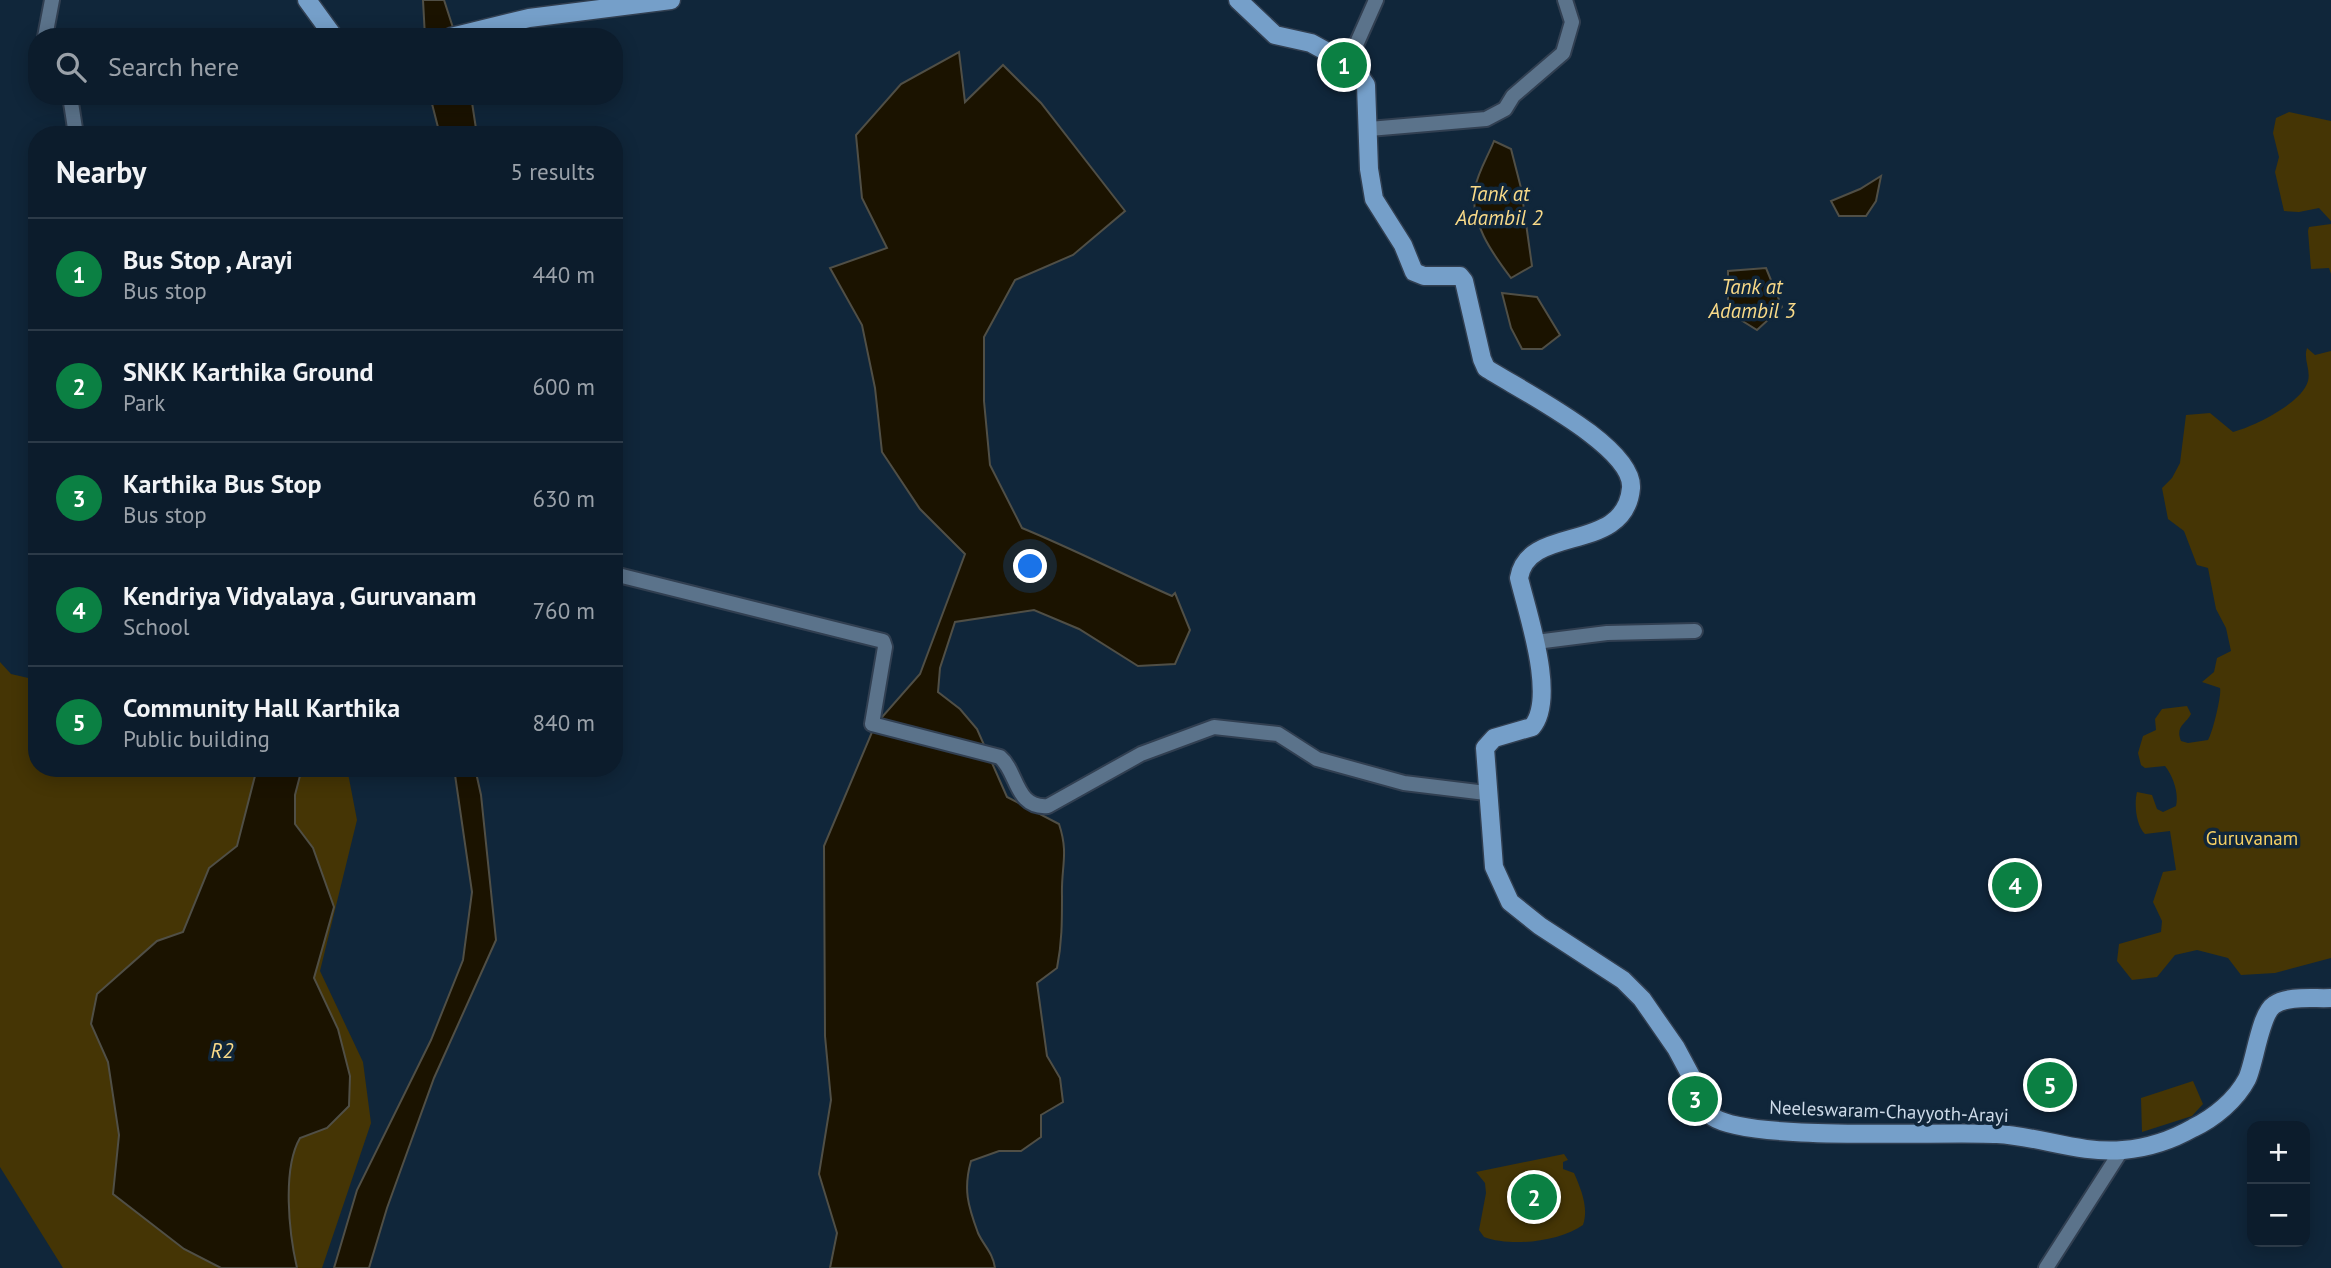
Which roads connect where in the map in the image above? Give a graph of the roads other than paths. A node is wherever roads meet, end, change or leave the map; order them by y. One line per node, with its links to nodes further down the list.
1 (52, 0): 7 (street)
2 (307, 0): 8 (main road)
3 (671, 0): 9 (main road)
4 (1238, 0): 10 (main road)
5 (1376, 0): 10 (street)
6 (1564, 0): 13 (street)
7 (47, 28)
8 (327, 28)
9 (486, 28)
10 (1353, 66): 13 (main road, Neeleswaram-Chayyoth-Arayi)
11 (71, 105): 12 (street)
12 (75, 126)
13 (1368, 129): 16 (main road, Neeleswaram-Chayyoth-Arayi)
14 (623, 576): 17 (street)
15 (1695, 631): 16 (street)
16 (1536, 642): 17 (main road, Neeleswaram-Chayyoth-Arayi)
17 (1486, 793): 19 (main road, Neeleswaram-Chayyoth-Arayi)
18 (2331, 998): 19 (main road, Neeleswaram-Chayyoth-Arayi)
19 (2121, 1151): 20 (street)
20 (2046, 1268)

